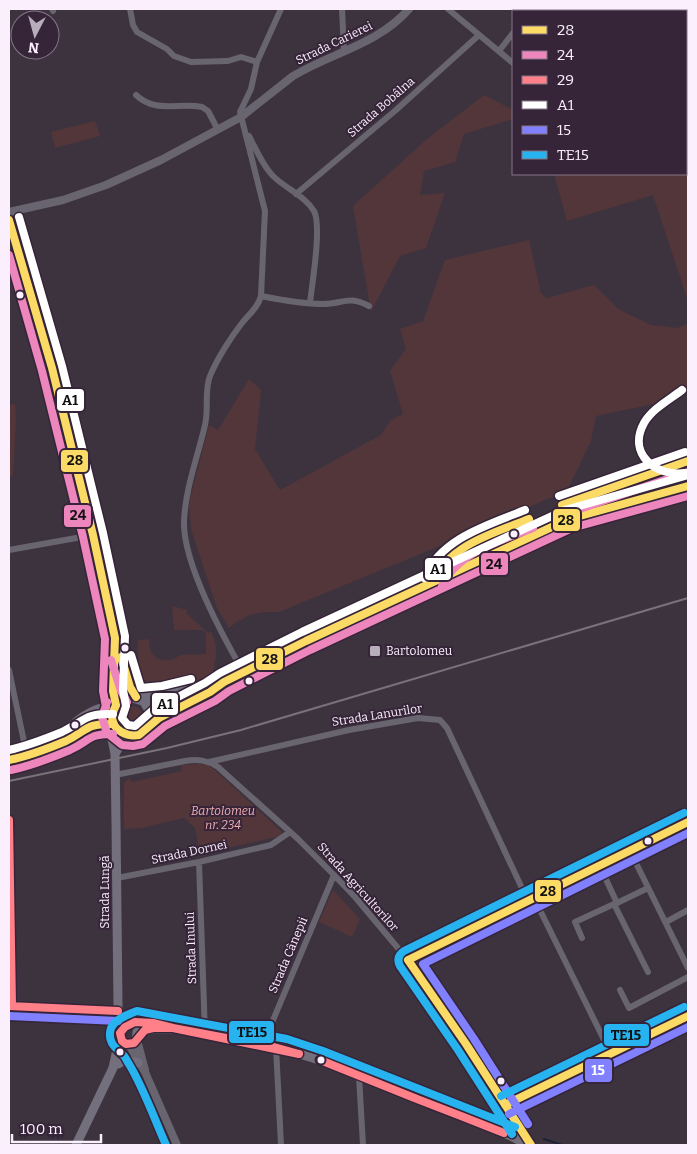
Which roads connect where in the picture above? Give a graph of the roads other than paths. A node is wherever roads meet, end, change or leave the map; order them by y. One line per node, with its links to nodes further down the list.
1 (130, 9): 10 (street)
2 (281, 9): 10 (street)
3 (342, 9): 9 (street)
4 (409, 9): 9 (street, Strada Carierei)
5 (448, 9): 7 (street)
6 (512, 34): 8 (street)
7 (479, 35): 8 (street); 16 (street, Strada Bobâlna)
8 (499, 50): 11 (street)
9 (344, 51): 13 (street, Strada Carierei)
10 (257, 62): 13 (street)
11 (512, 62)
12 (136, 95): 15 (street)
13 (241, 117): 14 (street); 15 (street, Strada Carierei)
14 (245, 127): 16 (street); 19 (street)
15 (218, 130): 17 (street, Strada Carierei)
16 (296, 194): 20 (street)
17 (9, 212)
18 (9, 225): 25 (main road)
19 (261, 296): 20 (street); 29 (street)
20 (310, 303): 21 (street)
21 (369, 306)
22 (688, 475): 24 (main road)
23 (688, 486): 24 (main road)
24 (569, 519): 29 (main road)
25 (93, 534): 26 (street); 27 (main road)
26 (9, 550)
27 (115, 638): 31 (main road); 32 (main road)
28 (9, 670): 38 (street)
29 (244, 673): 30 (main road)
30 (224, 682): 31 (main road); 34 (main road)
31 (138, 698): 32 (main road); 34 (main road)
32 (115, 706): 33 (main road); 36 (main road)
33 (114, 726): 35 (main road); 36 (main road); 37 (main road, Strada Lungă)
34 (148, 727): 35 (main road)
35 (134, 736): 37 (main road)
36 (58, 742): 38 (main road)
37 (115, 754): 41 (main road, Strada Lungă)
38 (27, 756): 39 (main road)
39 (9, 760)
40 (209, 762): 41 (street); 44 (street, Strada Agricultorilor); 51 (street, Strada Lanurilor)
41 (115, 775): 49 (main road, Strada Lungă)
42 (9, 820): 61 (main road)
43 (688, 822): 45 (street)
44 (290, 832): 46 (street, Strada Dornei); 47 (street, Strada Agricultorilor)
45 (630, 850): 50 (street); 51 (street)
46 (200, 862): 49 (street, Strada Dornei); 66 (street, Strada Inului)
47 (334, 875): 56 (street, Strada Agricultorilor); 68 (street, Strada Cânepii)
48 (604, 875): 52 (street)
49 (117, 878): 62 (main road, Strada Lungă)
50 (648, 888): 52 (street); 54 (street)
51 (531, 899): 56 (street); 70 (street)
52 (616, 903): 55 (street); 58 (street)
53 (688, 910): 54 (street)
54 (666, 922): 57 (street)
55 (582, 938)
56 (408, 960): 75 (street, Strada Agricultorilor)
57 (688, 968)
58 (648, 972)
59 (688, 977): 60 (street)
60 (620, 990)
61 (10, 1006): 62 (main road)
62 (118, 1011): 65 (main road, Strada Lungă)
63 (688, 1016): 70 (street)
64 (176, 1029): 65 (main road); 66 (main road); 67 (main road)
65 (123, 1030): 67 (main road); 67 (main road); 72 (main road)
66 (205, 1034): 68 (main road)
67 (133, 1042): 71 (street); 72 (main road); 73 (street)
68 (263, 1044): 69 (main road)
69 (276, 1047): 74 (main road); 80 (street)
70 (611, 1054): 75 (street)
71 (138, 1063): 72 (main road); 73 (street)
72 (115, 1066): 78 (main road)
73 (144, 1072): 79 (street)
74 (359, 1076): 77 (main road); 81 (street)
75 (505, 1104): 76 (street, Strada Agricultorilor)
76 (520, 1129): 77 (main road); 82 (main road)
77 (512, 1136): 82 (main road)
78 (76, 1145)
79 (177, 1145)
80 (281, 1145)
81 (363, 1145)
82 (529, 1145)

